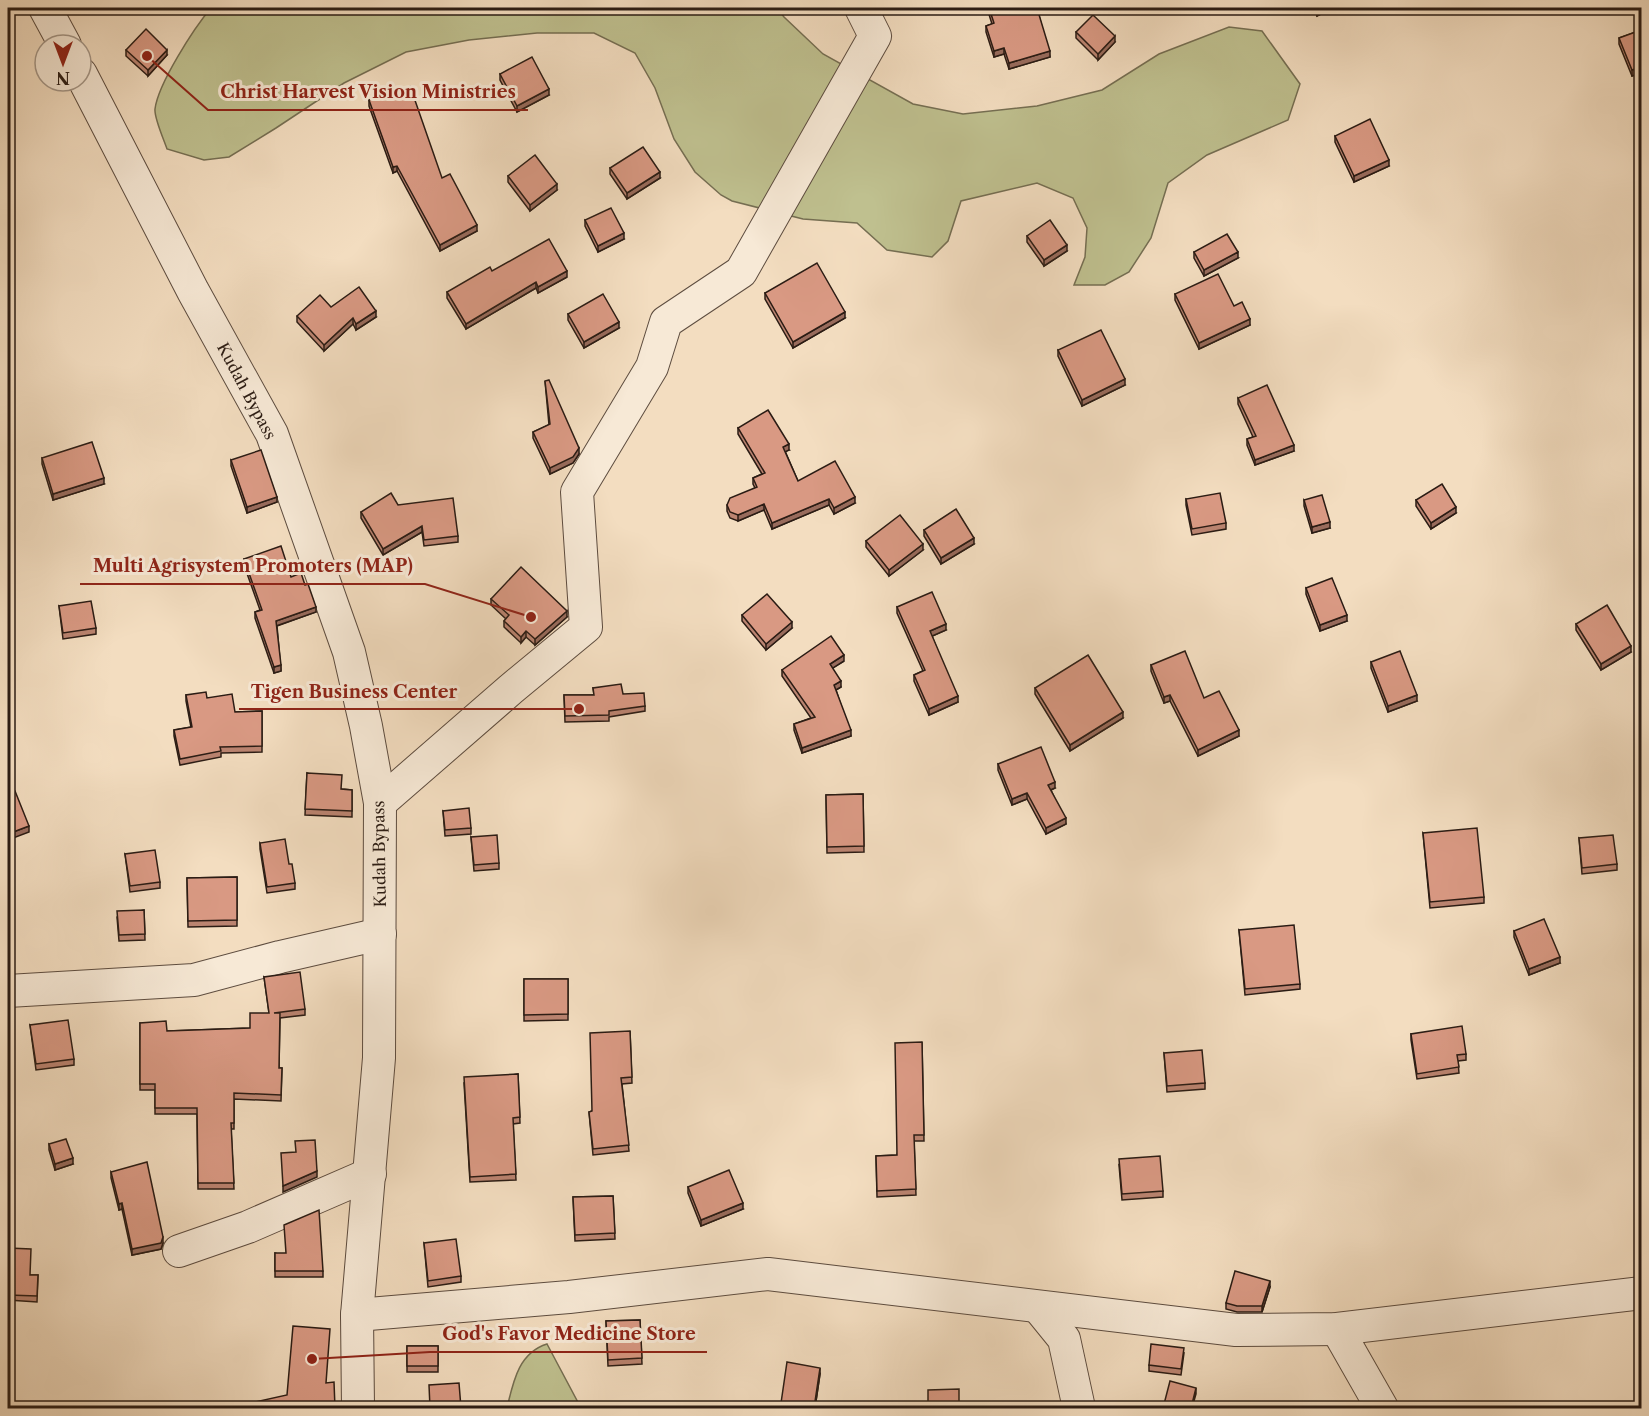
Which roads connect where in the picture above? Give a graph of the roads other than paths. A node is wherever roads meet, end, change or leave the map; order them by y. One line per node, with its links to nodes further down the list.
1 (45, 8): 3 (street)
2 (861, 8): 5 (street)
3 (59, 33)
4 (91, 93): 5 (street, Kudah Bypass)
5 (380, 802): 6 (street, Kudah Bypass)
6 (380, 934): 7 (street); 8 (street, Kudah Bypass)
7 (8, 991)
8 (370, 1174): 9 (street); 12 (street, Kudah Bypass)
9 (179, 1251)
10 (1641, 1293): 13 (street)
11 (1038, 1307): 12 (street); 13 (street); 15 (street)
12 (357, 1315): 14 (street, Kudah Bypass)
13 (1337, 1329): 16 (street)
14 (358, 1408)
15 (1079, 1408)
16 (1382, 1408)

